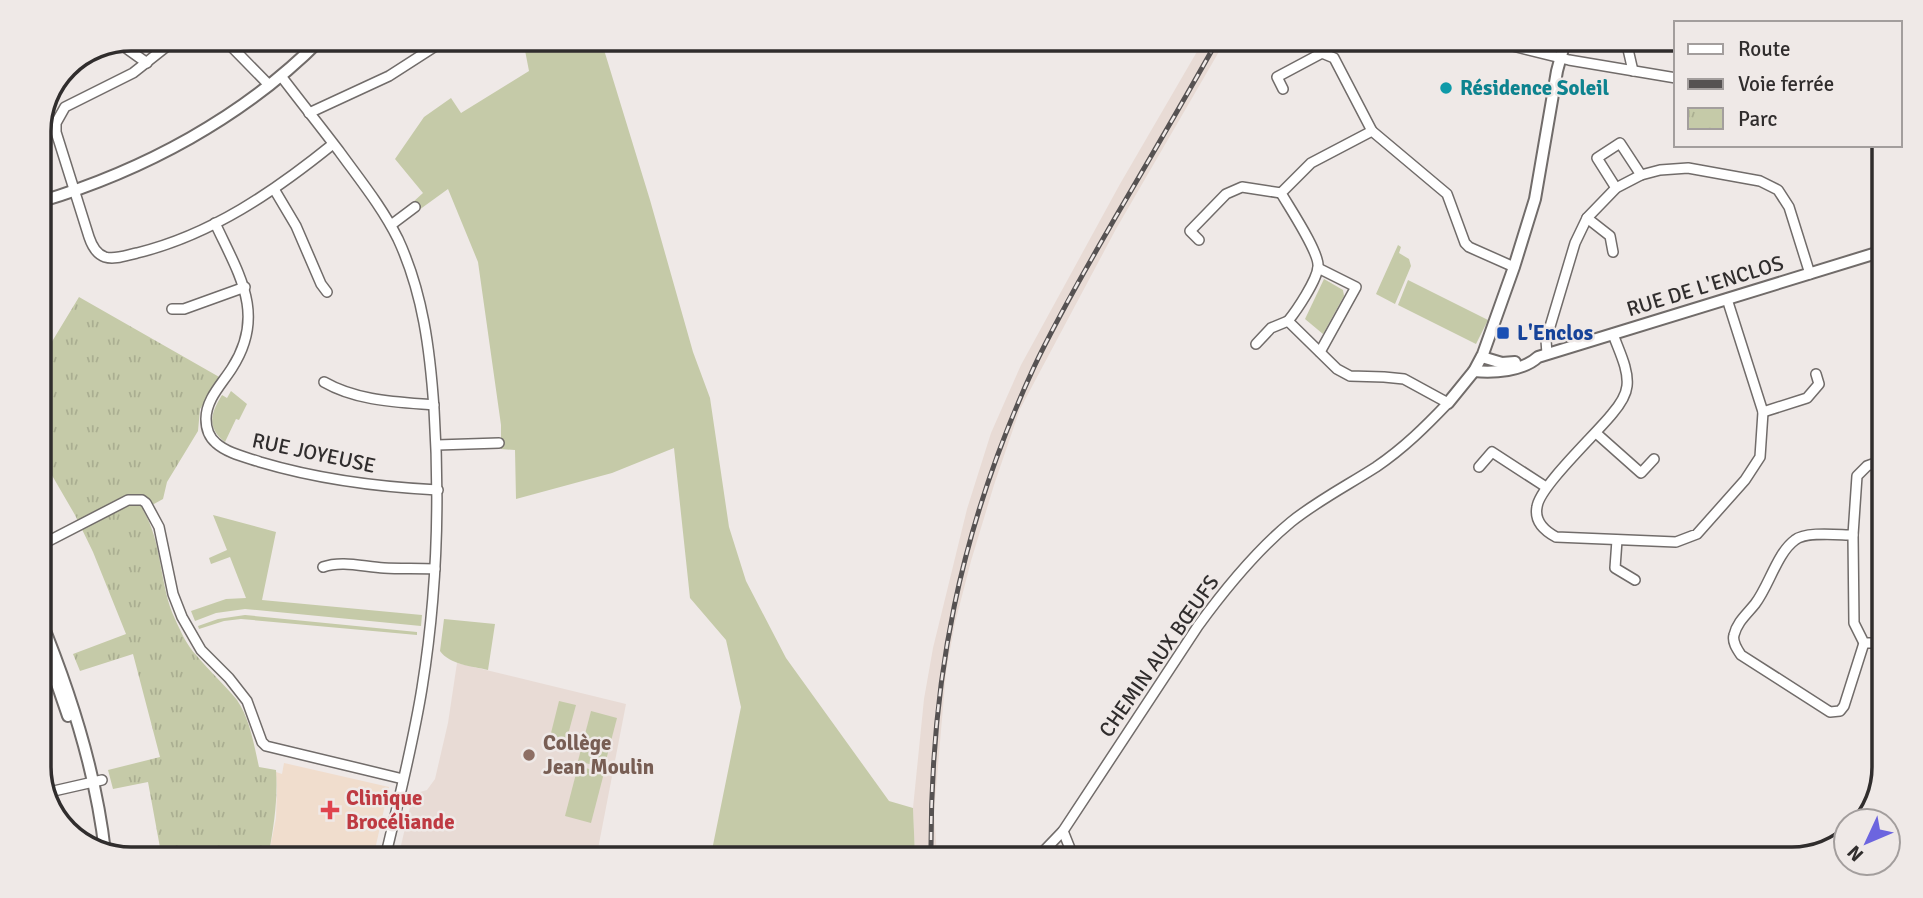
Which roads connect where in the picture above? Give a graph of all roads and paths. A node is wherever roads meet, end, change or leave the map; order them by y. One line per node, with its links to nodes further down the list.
1 (130, 51): 12 (street)
2 (162, 51): 12 (street)
3 (236, 51): 16 (street)
4 (308, 51): 14 (street)
5 (428, 51): 18 (street)
6 (1315, 51): 17 (street)
7 (1324, 51): 19 (street)
8 (1534, 51): 11 (street)
9 (1563, 51): 11 (street, CHEMIN AUX BŒUFS)
10 (1628, 51): 13 (street)
11 (1561, 58): 13 (street); 34 (street, CHEMIN AUX BŒUFS)
12 (147, 63): 24 (street)
13 (1633, 71): 15 (street)
14 (281, 76): 16 (street); 18 (street)
15 (1674, 78)
16 (269, 85): 24 (street)
17 (1283, 89)
18 (309, 113): 20 (street)
19 (1372, 131): 25 (street); 34 (street)
20 (333, 144): 23 (street); 30 (street)
21 (1641, 175): 22 (street); 22 (street); 36 (street)
22 (1616, 188): 28 (street)
23 (274, 189): 29 (street); 38 (street)
24 (75, 191): 26 (street); 29 (street)
25 (1281, 192): 31 (street); 35 (street)
26 (51, 198)
27 (415, 207): 30 (street)
28 (1587, 218): 32 (street); 46 (street)
29 (215, 223): 37 (street, RUE JOYEUSE)
30 (391, 225): 51 (street)
31 (1199, 240)
32 (1613, 252)
33 (1872, 254): 36 (street, RUE DE L'ENCLOS)
34 (1514, 267): 45 (street, CHEMIN AUX BŒUFS)
35 (1318, 268): 41 (street); 44 (street)
36 (1810, 274): 39 (street, RUE DE L'ENCLOS)
37 (245, 287): 40 (street); 60 (street, RUE JOYEUSE)
38 (327, 292)
39 (1727, 299): 42 (street, RUE DE L'ENCLOS); 52 (street)
40 (172, 309)
41 (1289, 321): 43 (street); 44 (street)
42 (1613, 334): 46 (street, RUE DE L'ENCLOS); 53 (street)
43 (1256, 344)
44 (1320, 352): 50 (street)
45 (1482, 356): 46 (street, RUE DE L'ENCLOS); 47 (street, CHEMIN AUX BŒUFS)
46 (1542, 356): 47 (street, RUE DE L'ENCLOS)
47 (1474, 372): 50 (street, CHEMIN AUX BŒUFS)
48 (1816, 374): 52 (street)
49 (324, 382): 51 (street)
50 (1448, 403): 74 (street, CHEMIN AUX BŒUFS)
51 (434, 405): 55 (street)
52 (1763, 412): 63 (street)
53 (1596, 433): 56 (street); 59 (street)
54 (499, 443): 55 (street)
55 (436, 445): 60 (street)
56 (1654, 459)
57 (1872, 464): 61 (street)
58 (1479, 467): 59 (street)
59 (1546, 487): 63 (street)
60 (438, 490): 65 (street)
61 (1853, 535): 67 (street); 67 (street)
62 (51, 540): 71 (street)
63 (1617, 540): 66 (street)
64 (323, 566): 65 (street)
65 (435, 569): 71 (street)
66 (1635, 580)
67 (1864, 643): 68 (street)
68 (1872, 643)
69 (51, 645): 72 (street)
70 (51, 668): 72 (street)
71 (403, 779): 77 (street)
72 (94, 782): 73 (street); 75 (street); 76 (street)
73 (54, 791)
74 (1063, 831): 78 (street, CHEMIN AUX BŒUFS); 79 (street)
75 (97, 840)
76 (103, 842)
77 (388, 847)
78 (1048, 847)
79 (1069, 847)

